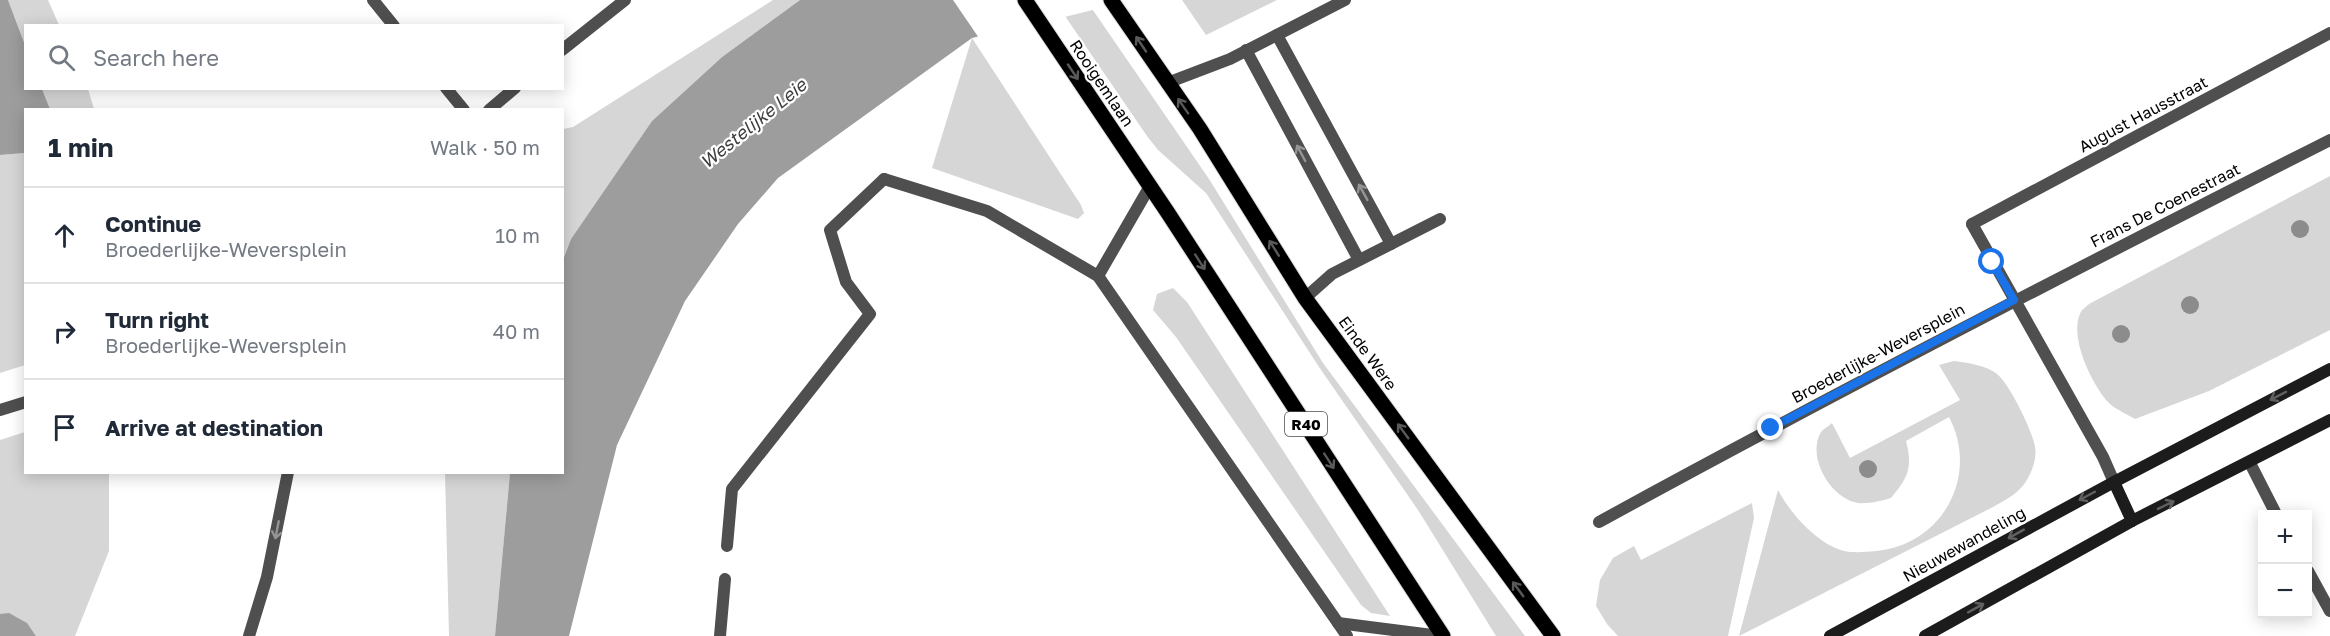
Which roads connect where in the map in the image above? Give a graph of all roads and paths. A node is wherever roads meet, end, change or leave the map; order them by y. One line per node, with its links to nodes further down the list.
1 (373, 0): 6 (street)
2 (625, 0): 9 (street)
3 (1025, 0): 17 (main road, Rooigemlaan / R40, one-way to 17)
4 (1345, 0): 8 (street)
5 (1113, 3): 11 (main road, one-way to 5)
6 (392, 24)
7 (2330, 33): 23 (street, August Hausstraat)
8 (1277, 35): 10 (street); 19 (street, one-way to 8)
9 (564, 48)
10 (1246, 50): 11 (street); 20 (street, one-way to 10)
11 (1167, 83): 22 (main road, Einde Were, one-way to 11)
12 (448, 90): 14 (street)
13 (513, 90): 15 (street)
14 (462, 108)
15 (491, 108)
16 (2330, 140): 23 (street, Frans De Coenestraat)
17 (1150, 186): 21 (street); 42 (main road, R40, one-way to 42)
18 (1440, 219): 19 (street)
19 (1391, 244): 20 (street)
20 (1359, 260): 22 (street)
21 (1098, 276): 34 (street); 38 (street)
22 (1305, 298): 43 (main road, Einde Were, one-way to 22)
23 (2014, 300): 30 (street); 33 (street, Broederlijke-Weversplein)
24 (2330, 369): 30 (main road, Nieuwewandeling, one-way to 30)
25 (24, 403): 26 (street)
26 (0, 410)
27 (2330, 420): 28 (main road)
28 (2250, 463): 31 (street); 32 (main road, one-way to 28)
29 (288, 474): 39 (street, one-way to 39)
30 (2114, 482): 32 (main road); 44 (main road, Nieuwewandeling, one-way to 44)
31 (2274, 510)
32 (2132, 521): 45 (main road, one-way to 32)
33 (1599, 522)
34 (727, 546)
35 (725, 579): 40 (street)
36 (2312, 580): 37 (street)
37 (2330, 611)
38 (1338, 623): 41 (street); 42 (street)
39 (249, 636)
40 (720, 636)
41 (1347, 636)
42 (1442, 636)
43 (1553, 636)
44 (1830, 636)
45 (1925, 636)

